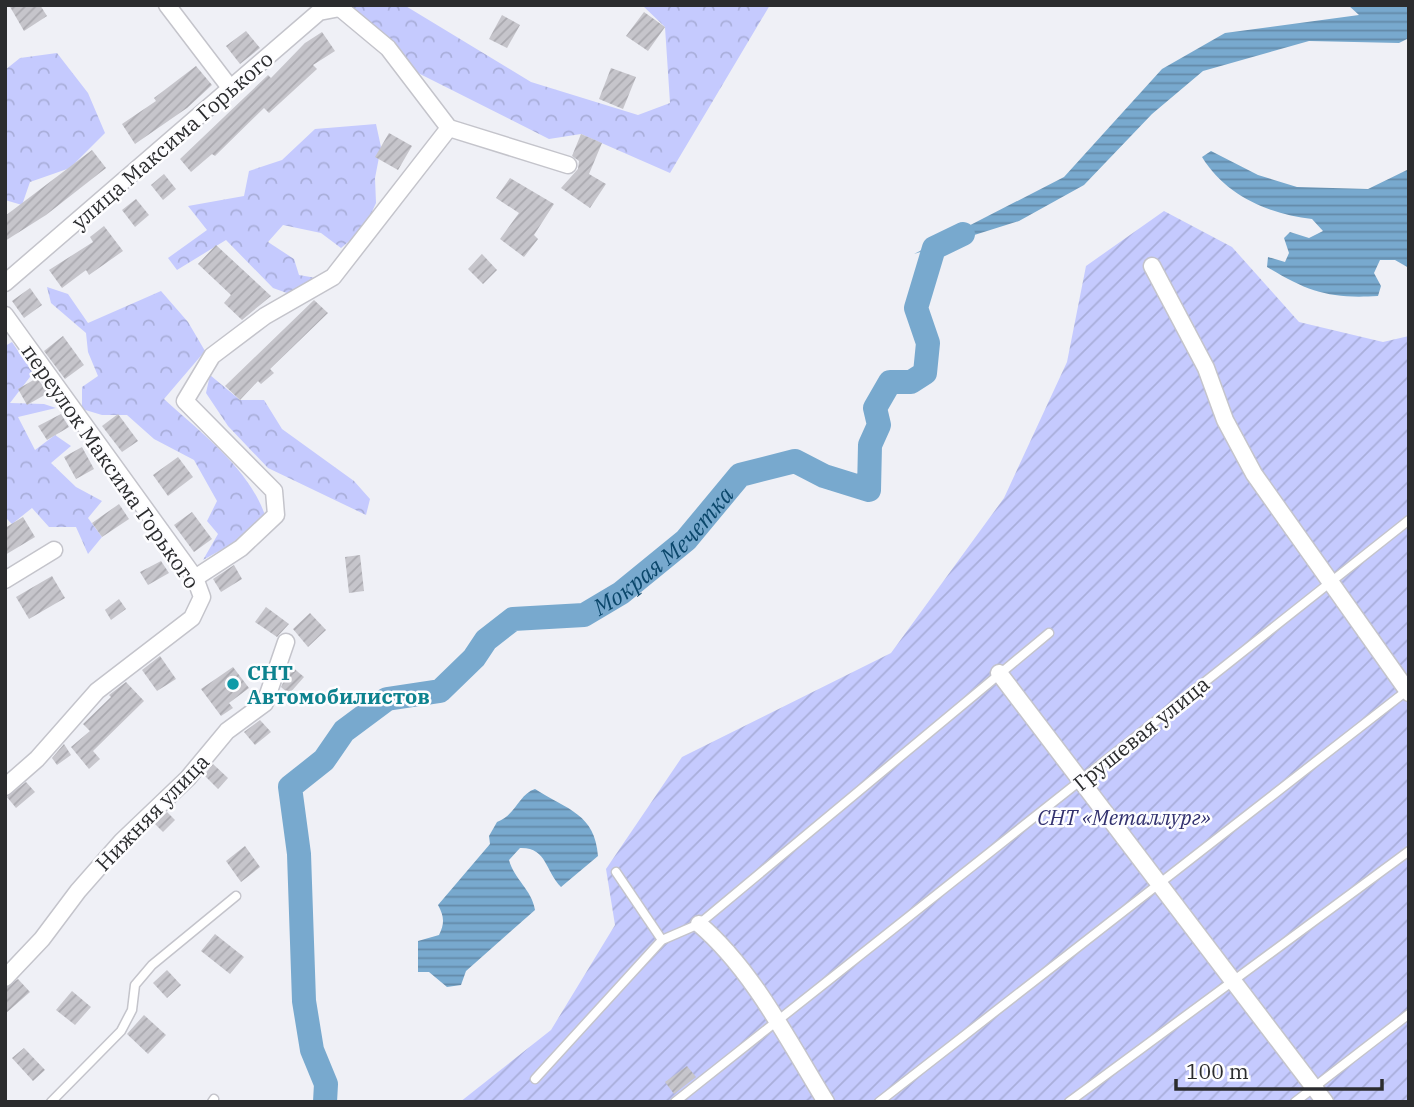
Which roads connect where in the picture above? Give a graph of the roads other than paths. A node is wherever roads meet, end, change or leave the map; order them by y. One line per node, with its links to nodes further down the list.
1 (167, 5): 3 (street)
2 (339, 7): 3 (street, улица Максима Горького); 4 (street)
3 (231, 89): 7 (street, улица Максима Горького)
4 (449, 128): 5 (street); 11 (street)
5 (568, 165)
6 (1152, 266): 13 (street)
7 (5, 283)
8 (5, 315): 11 (street, переулок Максима Горького)
9 (1409, 520): 13 (lane, Грушевая улица)
10 (54, 551): 12 (street)
11 (195, 578): 19 (street, переулок Максима Горького)
12 (5, 580)
13 (1328, 583): 17 (street); 18 (lane, Грушевая улица)
14 (1049, 633): 16 (lane)
15 (286, 642): 26 (street, Нижняя улица)
16 (999, 673): 18 (street); 24 (lane)
17 (1408, 691): 22 (lane)
18 (1081, 782): 22 (street); 29 (lane, Грушевая улица)
19 (5, 787)
20 (1409, 851): 27 (lane)
21 (616, 872): 25 (lane)
22 (1161, 885): 27 (street); 35 (lane)
23 (236, 896): 32 (lane)
24 (699, 924): 25 (lane); 29 (street)
25 (663, 940): 30 (lane)
26 (5, 978)
27 (1236, 982): 31 (street); 36 (lane)
28 (1409, 1014): 31 (lane)
29 (777, 1022): 33 (lane, Грушевая улица); 34 (street)
30 (535, 1079)
31 (1314, 1087): 37 (lane); 38 (street)
32 (51, 1102)
33 (676, 1102)
34 (826, 1102)
35 (879, 1102)
36 (1069, 1102)
37 (1295, 1102)
38 (1325, 1102)

